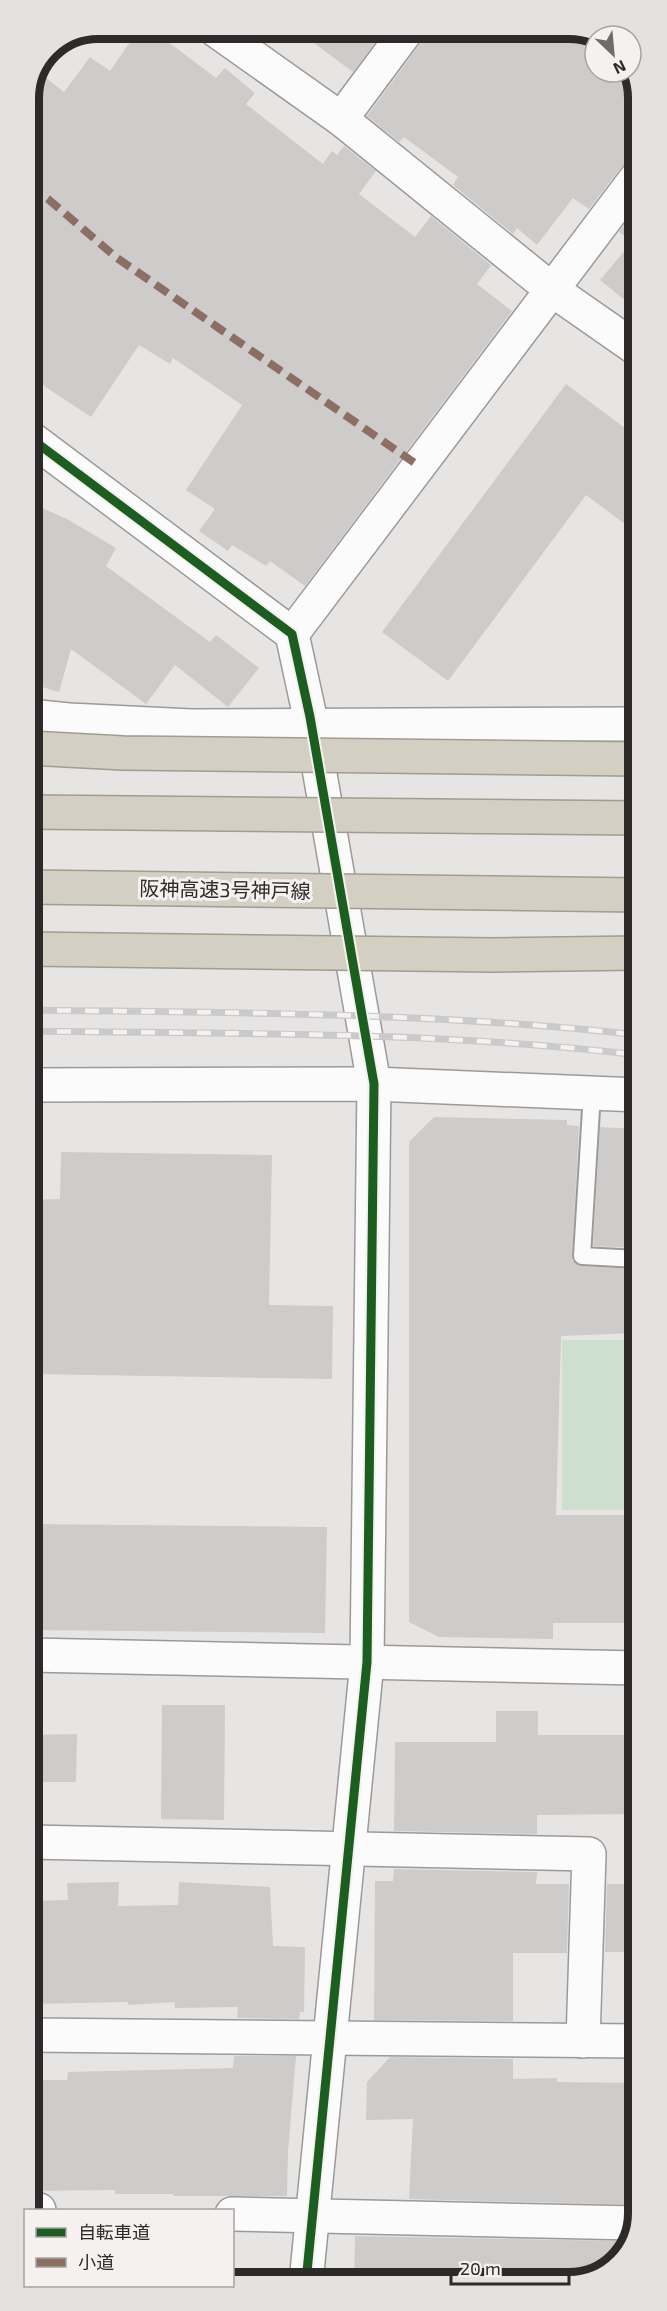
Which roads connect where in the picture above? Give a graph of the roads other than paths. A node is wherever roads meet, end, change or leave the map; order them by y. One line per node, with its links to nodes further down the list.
1 (228, 39): 3 (street)
2 (401, 39): 3 (street)
3 (341, 120): 5 (street)
4 (628, 189): 5 (street)
5 (551, 289): 6 (street); 8 (street)
6 (628, 343)
7 (39, 444): 8 (street)
8 (292, 634): 11 (street)
9 (39, 717): 11 (street)
10 (628, 723): 11 (street)
11 (311, 726): 21 (street)
12 (39, 749): 13 (highway, bridge)
13 (628, 759)
14 (39, 812): 15 (highway, bridge)
15 (628, 818)
16 (39, 887): 17 (highway, 阪神高速3号神戸線, bridge)
17 (628, 895)
18 (39, 949): 19 (highway, bridge)
19 (628, 952)
20 (39, 1084): 21 (street)
21 (374, 1084): 22 (street); 26 (street)
22 (592, 1093): 23 (street); 24 (lane)
23 (628, 1095)
24 (628, 1258)
25 (39, 1655): 26 (street)
26 (367, 1662): 27 (street); 29 (street)
27 (628, 1668)
28 (39, 1842): 29 (street)
29 (349, 1849): 31 (street); 32 (street)
30 (39, 2035): 31 (street)
31 (330, 2038): 32 (street); 35 (street)
32 (583, 2041): 33 (street)
33 (628, 2041)
34 (234, 2214): 35 (street)
35 (312, 2216): 36 (street); 37 (street)
36 (627, 2223)
37 (307, 2272)

